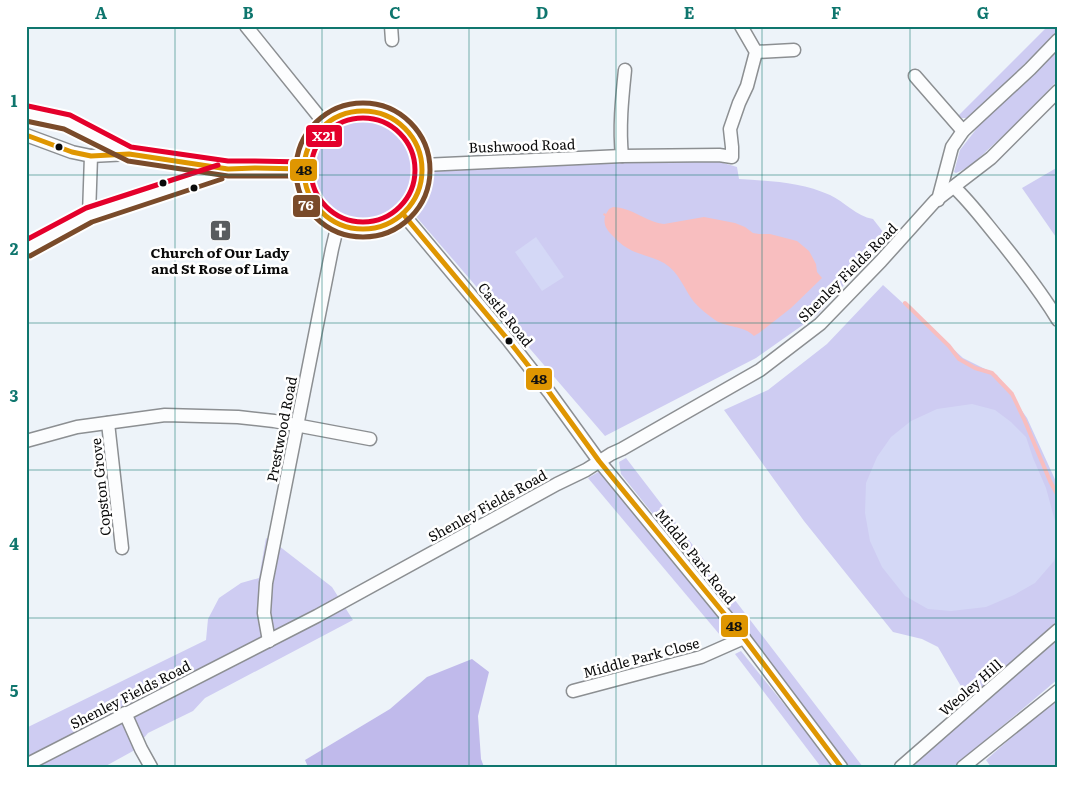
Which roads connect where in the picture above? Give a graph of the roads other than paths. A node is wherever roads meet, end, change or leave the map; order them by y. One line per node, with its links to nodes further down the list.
1 (246, 26): 12 (street)
2 (391, 26): 4 (street)
3 (741, 26): 7 (street)
4 (392, 40)
5 (1058, 40): 13 (street, Shenley Fields Road)
6 (794, 50): 7 (street)
7 (756, 52): 17 (street, Bushwood Road)
8 (625, 70): 17 (street)
9 (915, 76): 13 (street)
10 (1058, 91): 21 (street, Shenley Fields Road)
11 (26, 113): 15 (street)
12 (325, 124): 18 (street); 20 (street)
13 (963, 131): 22 (street, Shenley Fields Road)
14 (26, 135): 16 (street)
15 (129, 154): 16 (street); 19 (street)
16 (90, 156): 24 (street)
17 (622, 156): 18 (street, Bushwood Road)
18 (423, 165): 23 (street)
19 (228, 169): 20 (street); 24 (street)
20 (304, 169): 25 (street)
21 (954, 187): 22 (street, Shenley Fields Road); 27 (street)
22 (939, 199): 32 (street, Shenley Fields Road)
23 (403, 214): 25 (street); 32 (street, Castle Road)
24 (89, 215): 26 (street)
25 (338, 224): 29 (street, Prestwood Road)
26 (26, 249)
27 (1058, 320)
28 (108, 422): 29 (street); 31 (street); 33 (street, Copston Grove)
29 (296, 426): 30 (street); 36 (street, Prestwood Road)
30 (370, 438)
31 (26, 441)
32 (599, 462): 35 (street, Middle Park Road); 36 (street, Shenley Fields Road)
33 (122, 548)
34 (1058, 630): 43 (street, Weoley Hill)
35 (744, 638): 37 (street, Middle Park Close); 42 (street, Middle Park Road)
36 (269, 640): 39 (street, Shenley Fields Road)
37 (573, 691)
38 (1058, 691): 44 (street)
39 (124, 713): 40 (street, Shenley Fields Road); 41 (street)
40 (26, 765)
41 (151, 767)
42 (841, 767)
43 (902, 767)
44 (963, 767)

